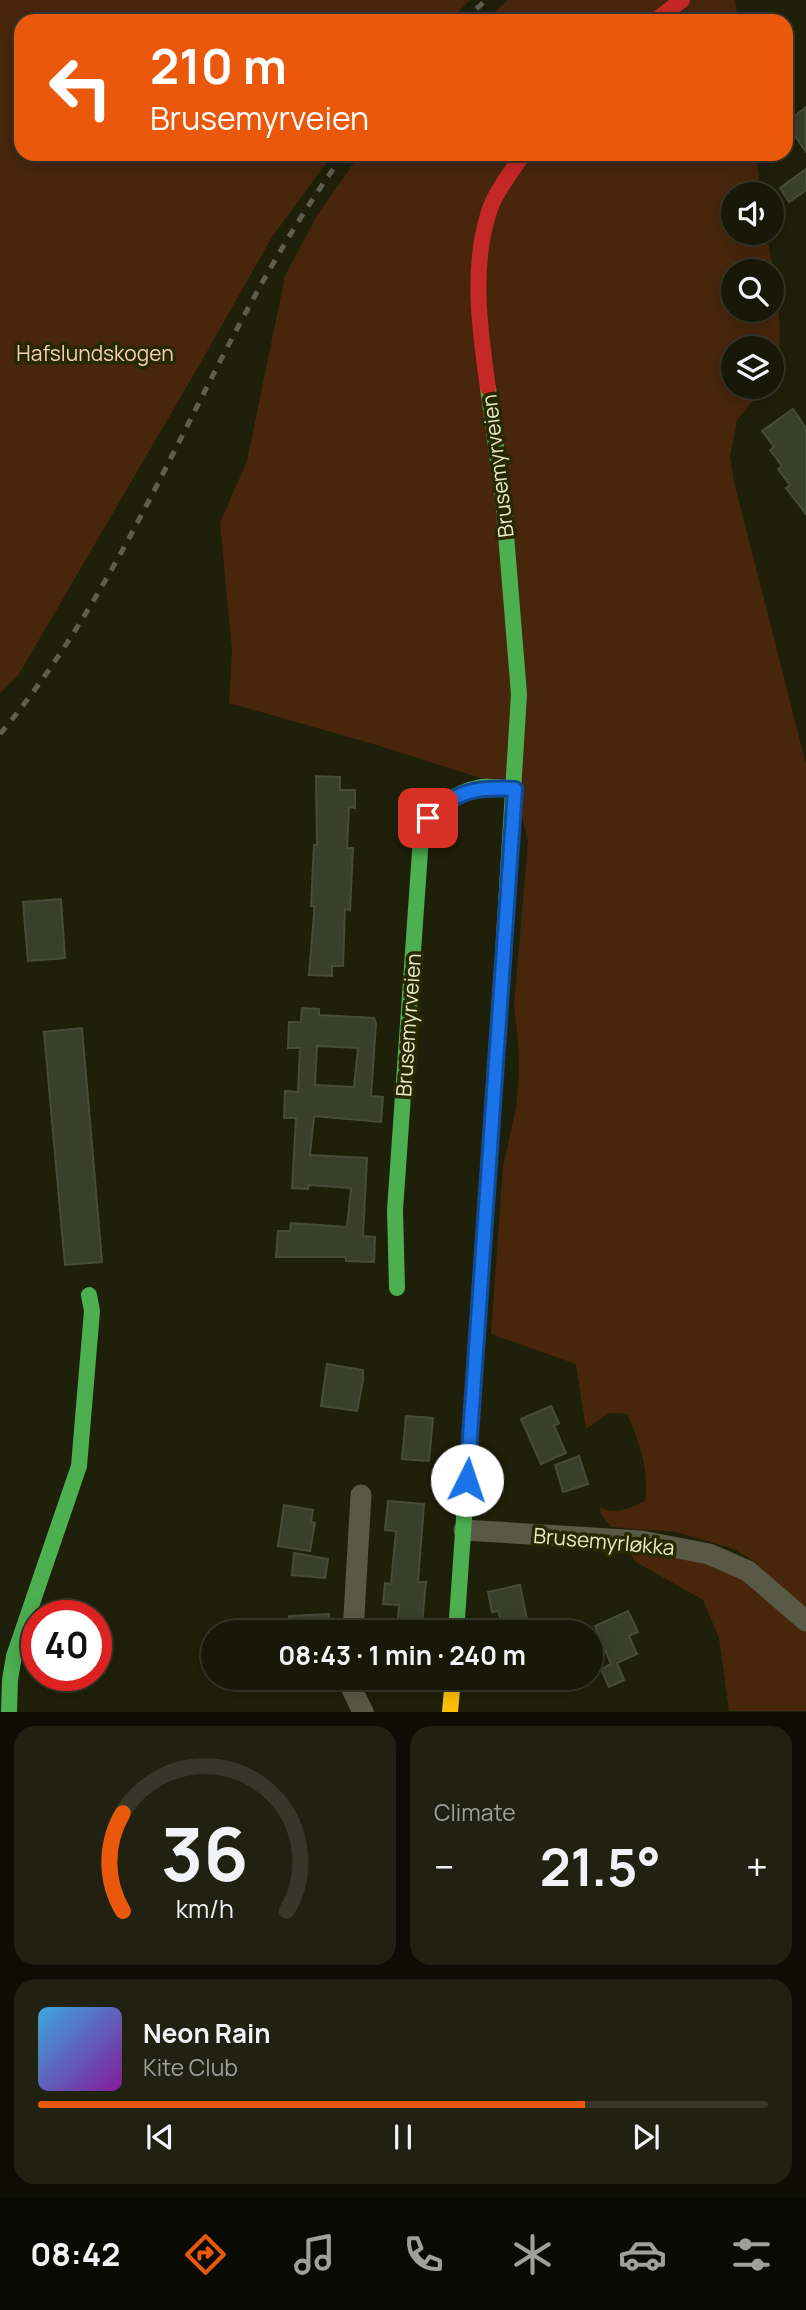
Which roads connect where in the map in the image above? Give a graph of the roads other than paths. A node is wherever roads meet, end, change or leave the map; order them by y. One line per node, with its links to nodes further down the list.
1 (682, 0): 2 (street)
2 (664, 14)
3 (518, 161): 4 (street, Brusemyrveien)
4 (515, 789): 5 (street, Brusemyrveien); 8 (street, Brusemyrveien)
5 (397, 1287)
6 (89, 1295): 14 (street)
7 (361, 1495): 9 (street)
8 (464, 1530): 10 (street, Brusemyrveien); 11 (street, Brusemyrløkka)
9 (354, 1620)
10 (457, 1620)
11 (806, 1621)
12 (352, 1690): 15 (street)
13 (452, 1690): 16 (street)
14 (9, 1712)
15 (363, 1712)
16 (450, 1712)

